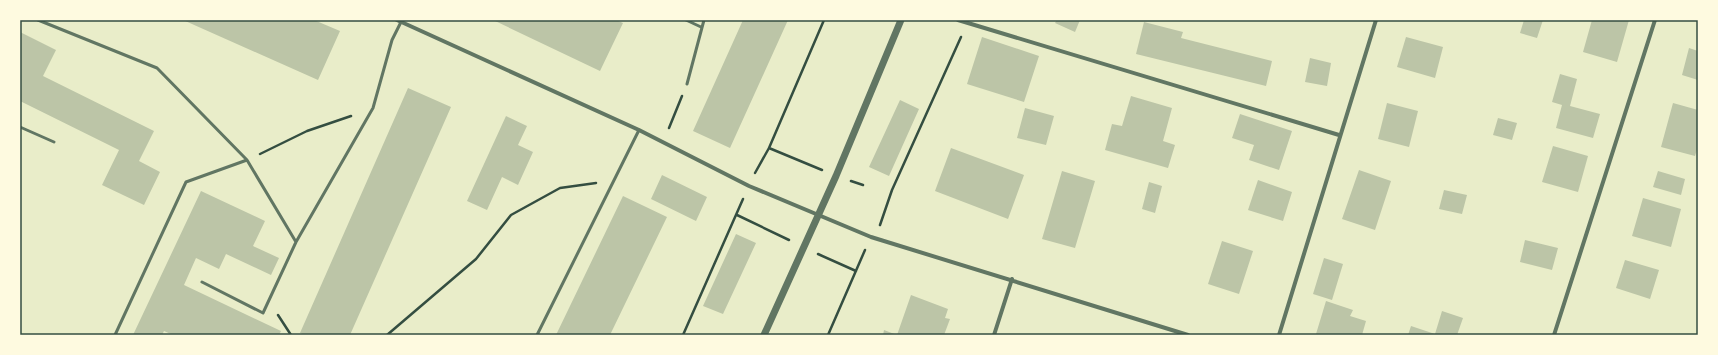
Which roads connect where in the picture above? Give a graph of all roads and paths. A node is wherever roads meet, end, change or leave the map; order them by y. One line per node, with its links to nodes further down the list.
1 (38, 20): 19 (lane)
2 (686, 20): 10 (lane)
3 (704, 20): 10 (lane)
4 (901, 20): 20 (street)
5 (958, 20): 9 (street)
6 (1376, 20): 16 (street)
7 (1655, 20): 38 (street)
8 (399, 21): 12 (lane); 15 (street)
9 (968, 23): 16 (street); 24 (path)
10 (700, 27): 11 (lane)
11 (687, 84): 14 (path)
12 (373, 108): 19 (path); 25 (lane)
13 (20, 127): 17 (lane)
14 (669, 128)
15 (639, 130): 21 (lane); 23 (street)
16 (1339, 135): 37 (street)
17 (54, 142)
18 (769, 148): 20 (path)
19 (247, 160): 25 (lane); 29 (lane)
20 (836, 176): 22 (path); 23 (street)
21 (613, 181): 31 (path); 32 (lane)
22 (863, 185)
23 (819, 214): 24 (street); 33 (street)
24 (871, 237): 26 (street); 34 (path)
25 (296, 242): 28 (lane)
26 (1012, 279): 35 (street); 36 (street)
27 (202, 282): 28 (lane)
28 (269, 300): 30 (path)
29 (115, 335)
30 (291, 335)
31 (387, 335)
32 (537, 335)
33 (764, 335)
34 (828, 335)
35 (994, 335)
36 (1188, 335)
37 (1279, 335)
38 (1554, 335)

